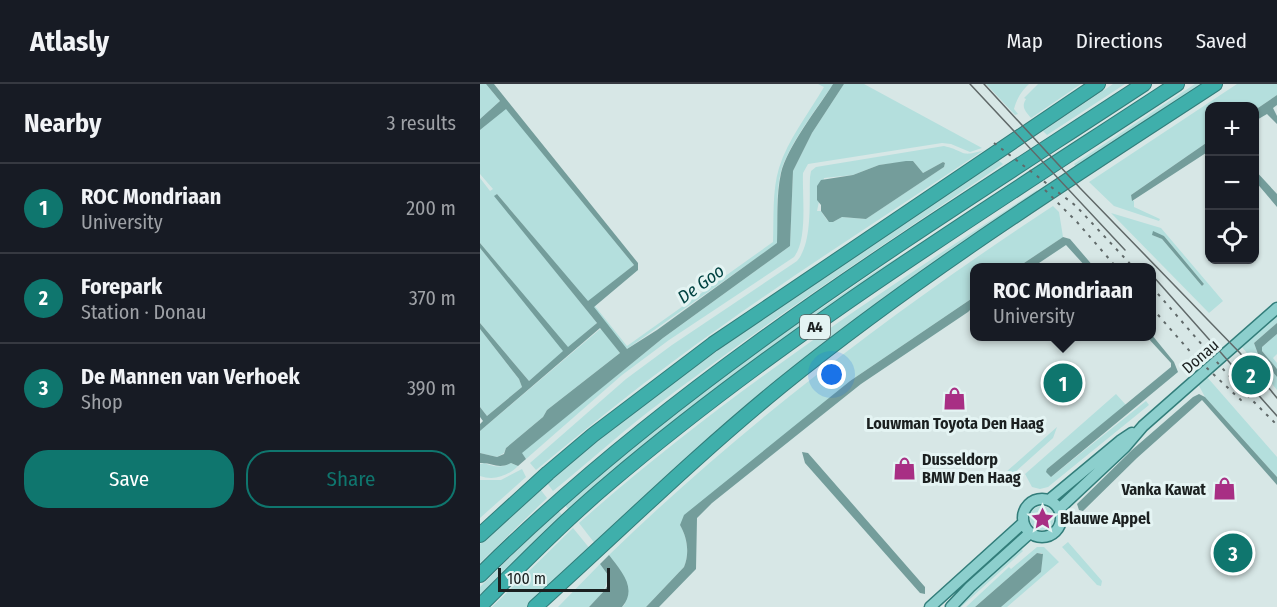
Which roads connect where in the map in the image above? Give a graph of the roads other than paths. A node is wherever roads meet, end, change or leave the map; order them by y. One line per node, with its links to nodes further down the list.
1 (1098, 84): 6 (highway)
2 (1105, 84): 6 (highway)
3 (1144, 84): 15 (highway, A4)
4 (1177, 84): 16 (highway, A4)
5 (1215, 84): 14 (highway, A4)
6 (1080, 98): 13 (highway)
7 (1277, 308): 8 (main road, Donau)
8 (1143, 426): 9 (main road, Donau); 10 (main road, Donau)
9 (1049, 500): 10 (main road); 11 (main road)
10 (1059, 509): 12 (main road)
11 (1023, 523): 12 (main road); 19 (main road)
12 (1030, 533): 20 (main road)
13 (480, 535)
14 (576, 570): 17 (highway, A4); 18 (highway)
15 (480, 575)
16 (480, 606)
17 (535, 607)
18 (545, 607)
19 (930, 607)
20 (951, 607)

